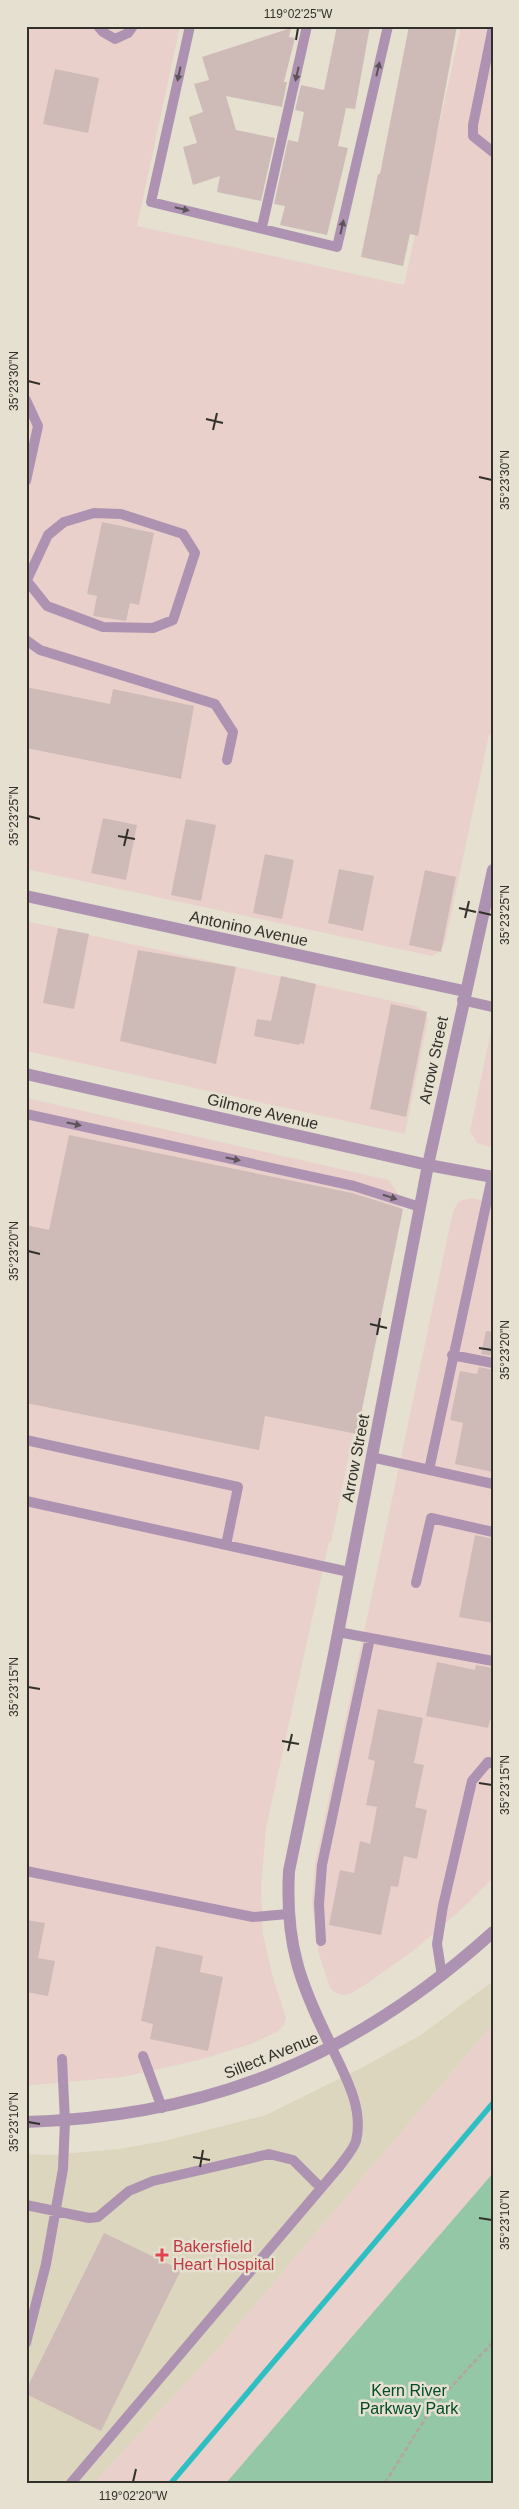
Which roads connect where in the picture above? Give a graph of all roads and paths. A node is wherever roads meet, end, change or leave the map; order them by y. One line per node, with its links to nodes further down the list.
1 (98, 26): 2 (lane)
2 (134, 26)
3 (190, 26): 8 (lane, one-way to 8)
4 (308, 26): 8 (lane, one-way to 8)
5 (388, 26): 8 (lane, one-way to 5)
6 (493, 27): 7 (lane)
7 (493, 152)
8 (262, 228)
9 (26, 400): 10 (lane)
10 (26, 481)
11 (27, 582): 11 (lane)
12 (26, 640): 13 (lane)
13 (227, 760)
14 (493, 870): 16 (street, Arrow Street)
15 (26, 896): 16 (street, Antonino Avenue)
16 (463, 996): 17 (lane); 20 (street, Arrow Street)
17 (493, 1007)
18 (26, 1074): 20 (street, Gilmore Avenue)
19 (26, 1114): 22 (lane, one-way to 22)
20 (428, 1165): 21 (street, Gilmore Avenue); 22 (street, Arrow Street)
21 (492, 1177): 23 (lane)
22 (420, 1207): 26 (street, Arrow Street)
23 (452, 1355): 24 (lane); 27 (lane)
24 (493, 1363)
25 (26, 1440): 31 (lane)
26 (372, 1457): 27 (lane); 32 (street, Arrow Street)
27 (428, 1470): 28 (lane)
28 (493, 1484)
29 (26, 1501): 31 (lane)
30 (493, 1532): 33 (lane)
31 (226, 1545): 32 (lane)
32 (349, 1572): 34 (street, Arrow Street)
33 (416, 1582)
34 (338, 1632): 35 (lane); 39 (street, Arrow Street)
35 (370, 1638): 36 (lane); 41 (lane)
36 (493, 1660)
37 (493, 1763): 42 (lane)
38 (26, 1871): 39 (lane)
39 (288, 1914): 43 (street, Arrow Street)
40 (493, 1932): 42 (street, Sillect Avenue)
41 (322, 1941)
42 (442, 1976): 43 (street, Sillect Avenue)
43 (332, 2048): 46 (street, Sillect Avenue); 49 (lane)
44 (143, 2056): 46 (lane)
45 (62, 2058): 47 (lane)
46 (162, 2108): 47 (street, Sillect Avenue)
47 (65, 2121): 48 (street, Sillect Avenue); 51 (lane)
48 (26, 2122)
49 (321, 2188): 51 (lane); 54 (lane)
50 (26, 2205): 51 (lane)
51 (55, 2211): 53 (lane)
52 (493, 2342): 55 (path)
53 (26, 2344)
54 (72, 2483)
55 (385, 2483)

